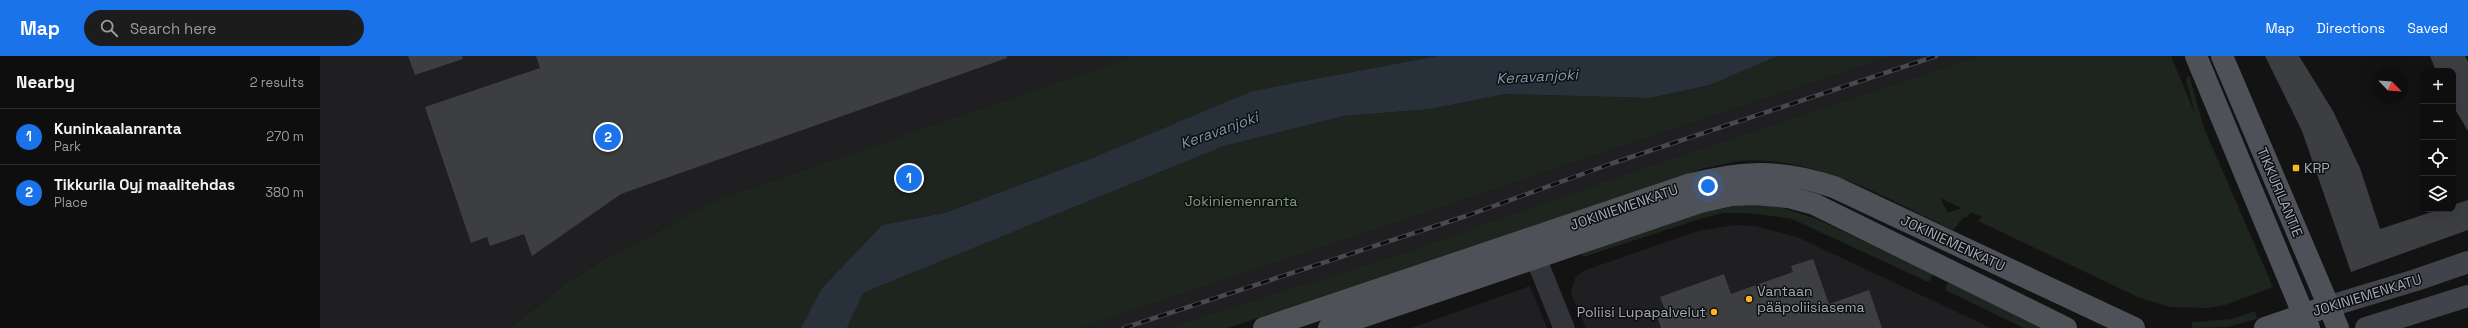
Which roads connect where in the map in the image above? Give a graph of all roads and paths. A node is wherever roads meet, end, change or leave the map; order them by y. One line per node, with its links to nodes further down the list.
1 (2196, 56): 7 (main road, TIKKURILANTIE)
2 (2222, 56): 6 (main road, TIKKURILANTIE)
3 (1532, 248): 8 (main road, JOKINIEMENKATU); 9 (main road, JOKINIEMENKATU); 10 (street); 11 (main road, JOKINIEMENKATU); 12 (main road, JOKINIEMENKATU)
4 (2468, 262): 6 (main road, JOKINIEMENKATU)
5 (2468, 296): 15 (main road)
6 (2330, 306): 7 (main road, JOKINIEMENKATU); 14 (main road, TIKKURILANTIE)
7 (2307, 321): 13 (main road, JOKINIEMENKATU)
8 (1264, 328)
9 (1329, 328)
10 (1564, 328)
11 (2066, 328)
12 (2134, 328)
13 (2265, 328)
14 (2338, 328)
15 (2366, 328)

